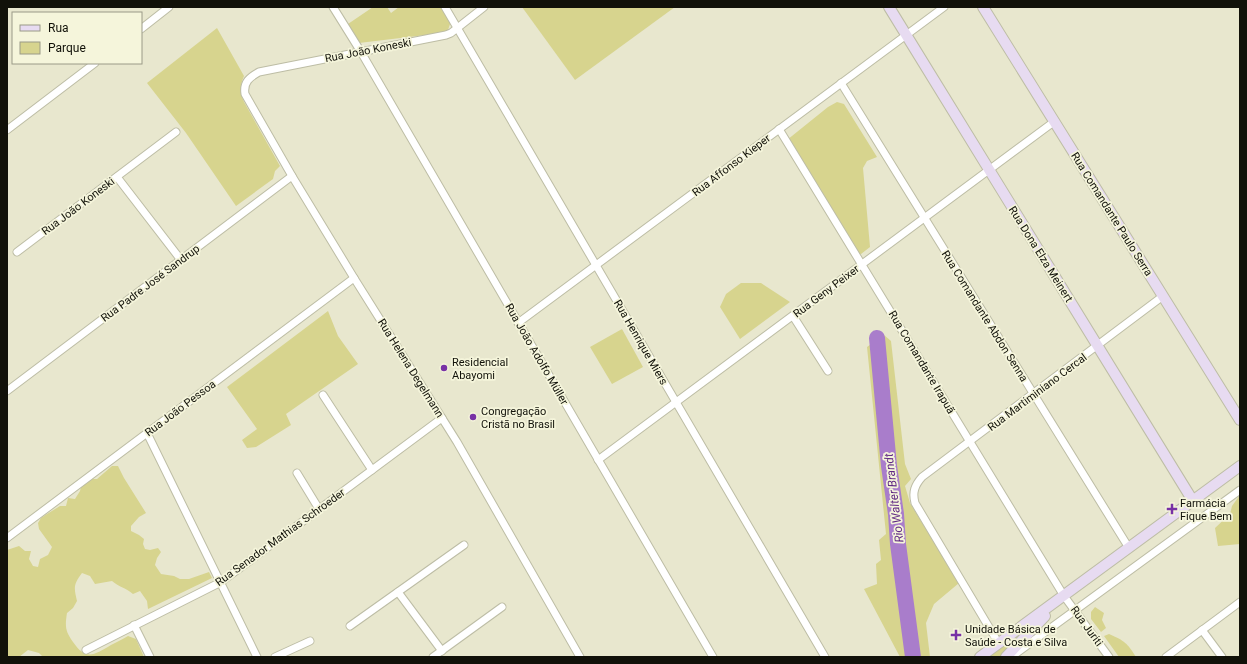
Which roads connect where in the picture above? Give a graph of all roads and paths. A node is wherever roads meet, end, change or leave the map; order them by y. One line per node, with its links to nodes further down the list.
1 (170, 7): 8 (street)
2 (333, 7): 11 (street, Rua João Adolfo Müller)
3 (445, 7): 9 (street, Rua Henrique Miers)
4 (484, 7): 9 (street, Rua João Koneski)
5 (889, 7): 10 (street, Rua Dona Elza Meinert)
6 (944, 7): 10 (street, Rua Affonso Kieper)
7 (983, 7): 15 (street, Rua Comandante Paulo Serra)
8 (142, 27)
9 (457, 27): 11 (street, Rua João Koneski); 26 (street, Rua Henrique Miers)
10 (906, 35): 14 (street, Rua Affonso Kieper); 19 (street, Rua Dona Elza Meinert)
11 (361, 52): 13 (street, Rua João Koneski); 30 (street, Rua João Adolfo Müller)
12 (95, 64): 17 (street)
13 (247, 80): 21 (street, Rua Helena Degelmann)
14 (840, 83): 16 (street, Rua Affonso Kieper); 22 (street, Rua Comandante Abdon Senna)
15 (1055, 121): 19 (street, Rua Geny Peixer); 28 (street, Rua Comandante Paulo Serra)
16 (779, 129): 25 (street, Rua Comandante Irapuã); 26 (street, Rua Affonso Kieper)
17 (7, 130)
18 (176, 132): 20 (street, Rua João Koneski)
19 (989, 170): 22 (street, Rua Geny Peixer); 31 (street, Rua Dona Elza Meinert)
20 (117, 176): 23 (street, Rua João Koneski); 24 (street)
21 (292, 176): 24 (street, Rua Padre José Sandrup); 27 (street, Rua Helena Degelmann)
22 (924, 218): 25 (street, Rua Geny Peixer); 34 (street, Rua Comandante Abdon Senna)
23 (17, 252)
24 (181, 260): 33 (street, Rua Padre José Sandrup)
25 (862, 264): 29 (street, Rua Geny Peixer); 40 (street, Rua Comandante Irapuã)
26 (596, 266): 30 (street, Rua Affonso Kieper); 36 (street, Rua Henrique Miers)
27 (354, 278): 37 (street, Rua Helena Degelmann); 39 (street, Rua João Pessoa)
28 (1163, 296): 31 (street, Rua Martiminiano Cercal); 38 (street, Rua Comandante Paulo Serra)
29 (793, 316): 32 (street); 36 (street, Rua Geny Peixer)
30 (518, 323): 41 (street, Rua João Adolfo Müller)
31 (1097, 346): 34 (street, Rua Martiminiano Cercal); 46 (street, Rua Dona Elza Meinert)
32 (828, 370)
33 (7, 391)
34 (1033, 394): 40 (street, Rua Martiminiano Cercal); 50 (street, Rua Comandante Abdon Senna)
35 (324, 395): 43 (street)
36 (676, 402): 41 (street, Rua Geny Peixer); 70 (street, Rua Henrique Miers)
37 (442, 418): 43 (street, Rua Senador Mathias Schroeder); 68 (street, Rua Helena Degelmann)
38 (1240, 420)
39 (147, 433): 48 (street, Rua João Pessoa); 51 (street)
40 (970, 442): 53 (street, Rua Comandante Irapuã); 61 (street, Rua Martiminiano Cercal)
41 (598, 460): 69 (street, Rua João Adolfo Müller)
42 (1240, 466): 46 (street)
43 (372, 470): 47 (street, Rua Senador Mathias Schroeder)
44 (297, 473): 47 (street)
45 (1240, 490): 56 (street)
46 (1193, 501): 50 (street)
47 (319, 509): 51 (street, Rua Senador Mathias Schroeder)
48 (7, 538)
49 (464, 545): 52 (street)
50 (1129, 548): 53 (street)
51 (221, 582): 57 (street, Rua Senador Mathias Schroeder); 65 (street)
52 (398, 592): 58 (street); 63 (street)
53 (1064, 596): 56 (street, Rua Juriti); 61 (street); 72 (street)
54 (1240, 602): 59 (street)
55 (502, 607): 63 (street)
56 (1075, 610): 73 (street); 74 (street, Rua Juriti)
57 (134, 625): 62 (street, Rua Senador Mathias Schroeder); 64 (street)
58 (350, 626)
59 (1202, 630): 75 (street); 76 (street)
60 (310, 641): 66 (street)
61 (999, 644): 71 (street)
62 (86, 650)
63 (442, 651): 67 (street)
64 (150, 657)
65 (258, 657)
66 (275, 657)
67 (433, 657)
68 (580, 657)
69 (713, 657)
70 (825, 657)
71 (980, 657)
72 (1006, 657)
73 (1011, 657)
74 (1110, 657)
75 (1166, 657)
76 (1222, 657)

